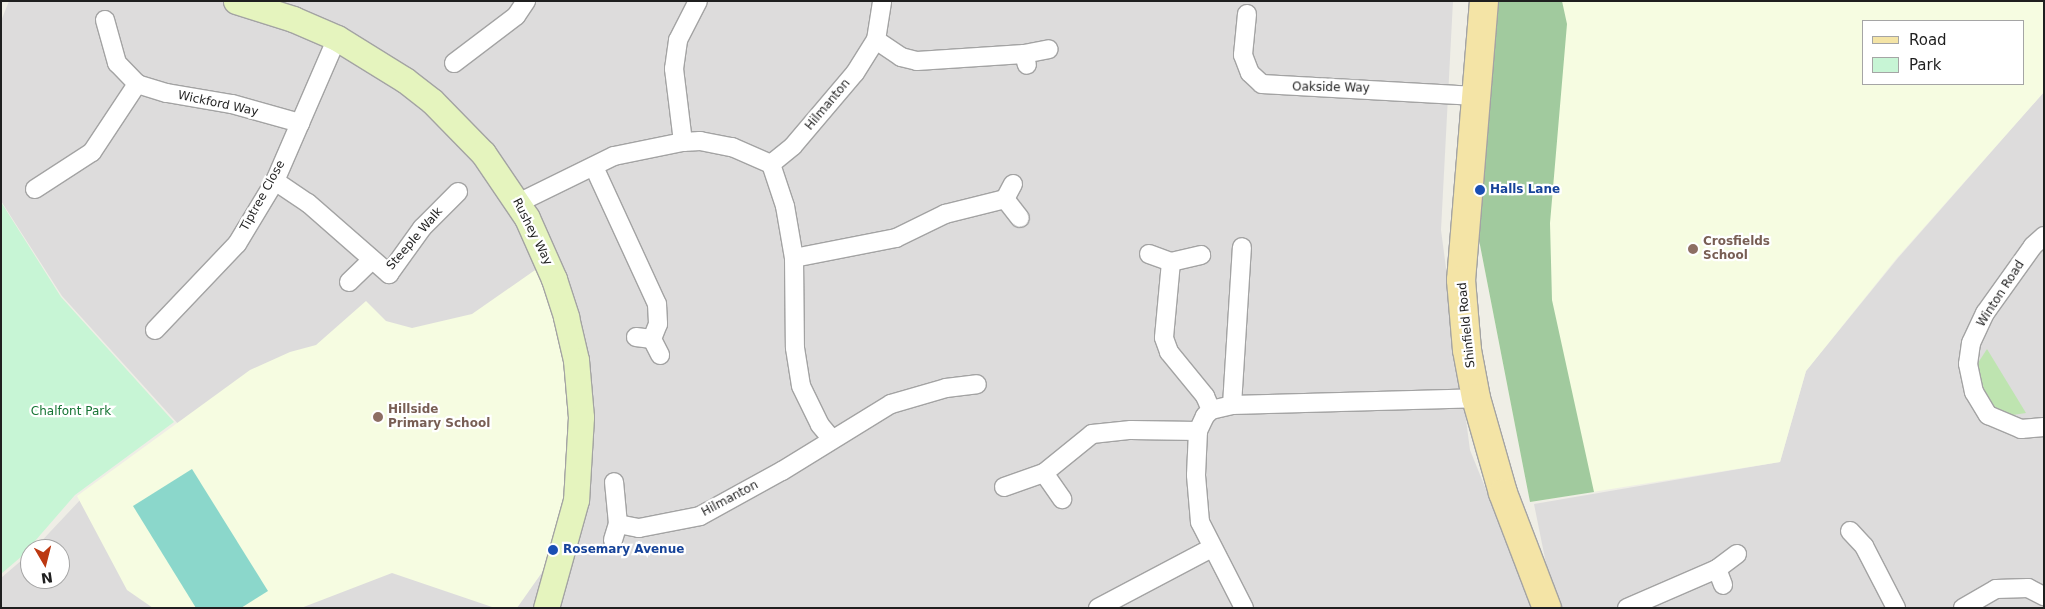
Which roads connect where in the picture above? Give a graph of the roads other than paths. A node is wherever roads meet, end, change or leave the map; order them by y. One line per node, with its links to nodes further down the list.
1 (236, 1): 8 (street, Rushey Way)
2 (526, 1): 11 (street)
3 (698, 1): 15 (street)
4 (882, 1): 9 (street, Hilmanton)
5 (1484, 1): 13 (main road, Shinfield Road)
6 (1247, 14): 13 (street, Oakside Way)
7 (105, 20): 12 (street)
8 (337, 38): 14 (street, Tiptree Close); 21 (street, Rushey Way)
9 (876, 40): 10 (street); 16 (street, Hilmanton)
10 (1050, 49)
11 (454, 63)
12 (137, 84): 14 (street, Wickford Way); 19 (street)
13 (1476, 96): 34 (main road, Shinfield Road)
14 (300, 123): 18 (street, Tiptree Close)
15 (683, 142): 16 (street); 17 (street)
16 (771, 164): 27 (street)
17 (594, 167): 21 (street); 32 (street)
18 (274, 181): 28 (street, Steeple Walk); 31 (street, Tiptree Close)
19 (35, 189)
20 (458, 192): 28 (street, Steeple Walk)
21 (518, 203): 50 (street, Rushey Way)
22 (1020, 218): 27 (street)
23 (2044, 236): 37 (street, Winton Road)
24 (1242, 247): 35 (street)
25 (1149, 254): 29 (street)
26 (1201, 255): 29 (street)
27 (794, 258): 39 (street)
28 (372, 260): 30 (street, Steeple Walk)
29 (1171, 262): 36 (street)
30 (349, 282)
31 (155, 330)
32 (660, 355)
33 (977, 384): 39 (street, Hilmanton)
34 (1476, 398): 35 (street); 53 (main road, Shinfield Road)
35 (1232, 405): 36 (street)
36 (1211, 410): 38 (street)
37 (2044, 427)
38 (1198, 431): 40 (street); 45 (street)
39 (831, 438): 41 (street, Hilmanton)
40 (1044, 473): 42 (street); 43 (street)
41 (614, 482)
42 (1004, 487)
43 (1062, 499)
44 (1850, 531): 55 (street)
45 (1212, 548): 51 (street); 52 (street)
46 (1736, 554): 47 (street)
47 (1717, 569): 48 (street); 54 (street)
48 (1723, 585)
49 (2044, 596): 56 (street)
50 (546, 608)
51 (1098, 608)
52 (1244, 608)
53 (1547, 608)
54 (1627, 608)
55 (1896, 608)
56 (1964, 608)

